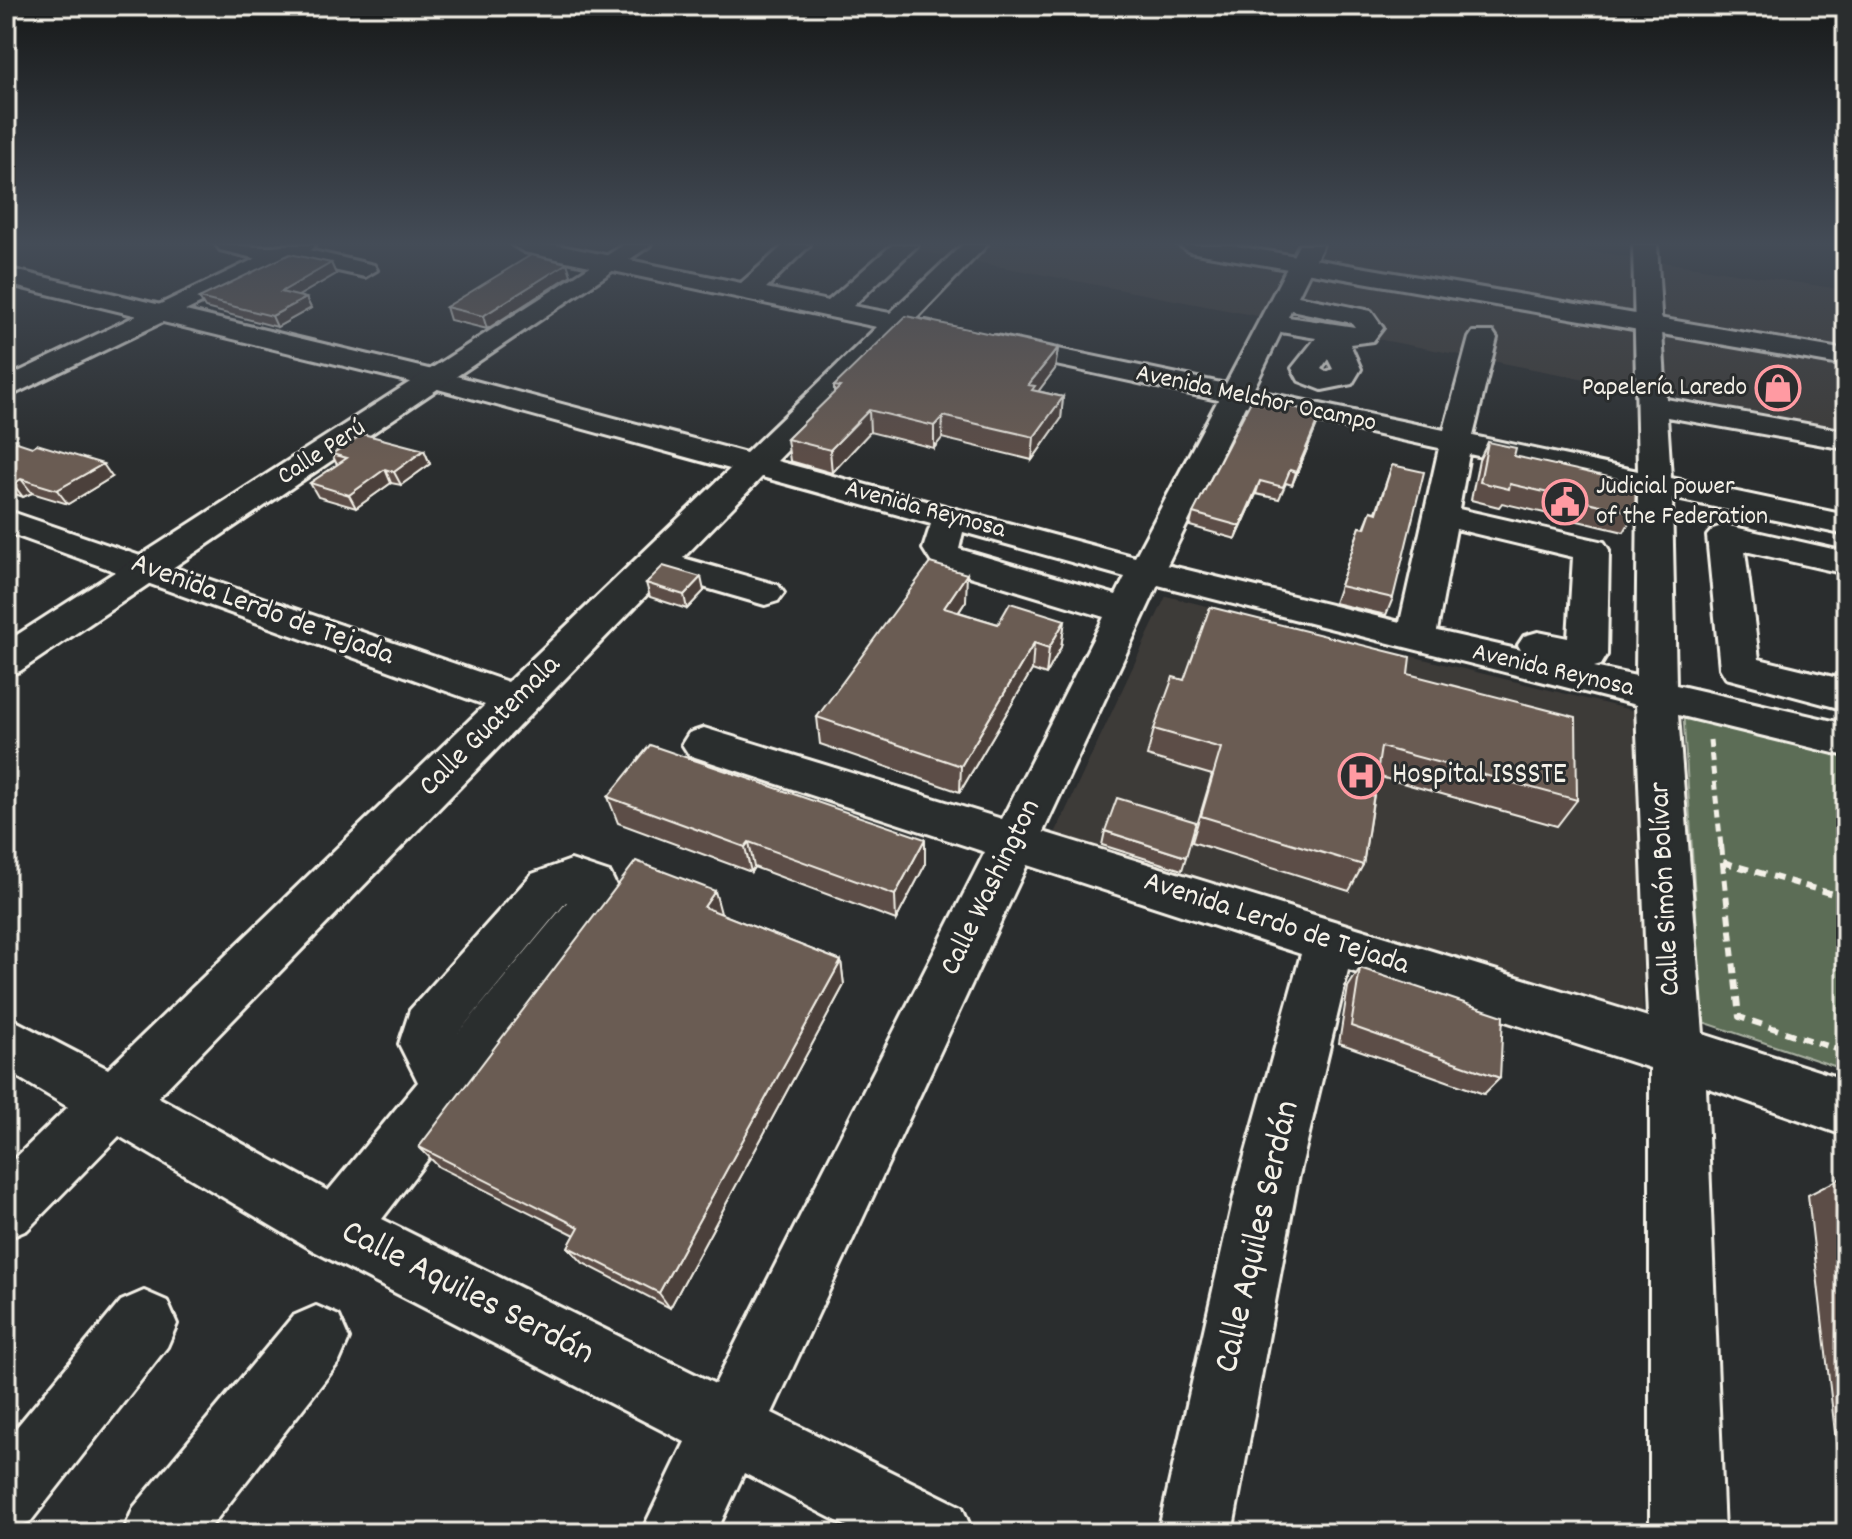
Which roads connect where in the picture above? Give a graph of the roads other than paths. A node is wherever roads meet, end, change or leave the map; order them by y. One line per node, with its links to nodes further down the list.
1 (157, 317): 18 (street)
2 (186, 317): 17 (street, Avenida Reynosa)
3 (530, 317): 17 (street, Calle Perú)
4 (870, 317): 10 (street)
5 (904, 317): 10 (street, Calle Guatemala)
6 (1275, 317): 19 (street, Calle Washington)
7 (1319, 317): 13 (street)
8 (1591, 317): 11 (street)
9 (1646, 317): 11 (street, Calle Simón Bolívar)
10 (898, 323): 12 (street); 23 (street, Calle Guatemala)
11 (1646, 323): 16 (street); 20 (street, Calle Simón Bolívar)
12 (944, 333)
13 (1334, 336)
14 (1483, 338): 22 (street)
15 (975, 339): 19 (street, Avenida Melchor Ocampo)
16 (1846, 358)
17 (435, 379): 23 (street, Avenida Reynosa); 30 (street, Calle Perú)
18 (6, 389)
19 (1236, 395): 22 (street, Avenida Melchor Ocampo); 31 (street, Calle Washington)
20 (1651, 405): 21 (street); 24 (street, Calle Simón Bolívar)
21 (1846, 440)
22 (1456, 442): 24 (street, Avenida Melchor Ocampo); 25 (street)
23 (752, 464): 28 (street, Calle Guatemala); 31 (street, Avenida Reynosa)
24 (1655, 484): 27 (street, Avenida Melchor Ocampo); 35 (street, Calle Simón Bolívar)
25 (1441, 515): 33 (street); 33 (street)
26 (6, 520): 30 (street, Avenida Lerdo de Tejada)
27 (1846, 525)
28 (656, 562): 32 (street); 37 (street, Calle Guatemala)
29 (1846, 563): 36 (street)
30 (146, 569): 34 (street, Calle Perú); 37 (street, Avenida Lerdo de Tejada)
31 (1137, 591): 33 (street, Avenida Reynosa); 40 (street, Calle Washington)
32 (765, 593)
33 (1418, 627): 35 (street, Avenida Reynosa)
34 (6, 661)
35 (1656, 694): 38 (street, Avenida Reynosa); 43 (street, Calle Simón Bolívar)
36 (1846, 695)
37 (518, 701): 45 (street, Calle Guatemala)
38 (1846, 740)
39 (704, 744): 40 (street, Avenida Lerdo de Tejada)
40 (1014, 842): 41 (street, Avenida Lerdo de Tejada); 51 (street, Calle Washington)
41 (1329, 943): 43 (street, Avenida Lerdo de Tejada); 56 (street, Calle Aquiles Serdán)
42 (6, 1041): 45 (street, Calle Aquiles Serdán)
43 (1677, 1051): 46 (street, Avenida Lerdo de Tejada); 57 (street, Calle Simón Bolívar)
44 (456, 1080): 48 (street)
45 (113, 1101): 47 (street, Calle Guatemala); 48 (street, Calle Aquiles Serdán)
46 (1846, 1108)
47 (6, 1209)
48 (336, 1229): 51 (street, Calle Aquiles Serdán)
49 (144, 1324): 52 (street)
50 (316, 1339): 53 (street)
51 (731, 1426): 54 (street, Calle Washington); 55 (street, Calle Aquiles Serdán)
52 (6, 1496)
53 (160, 1533)
54 (678, 1533)
55 (936, 1533)
56 (1195, 1533)
57 (1687, 1533)

